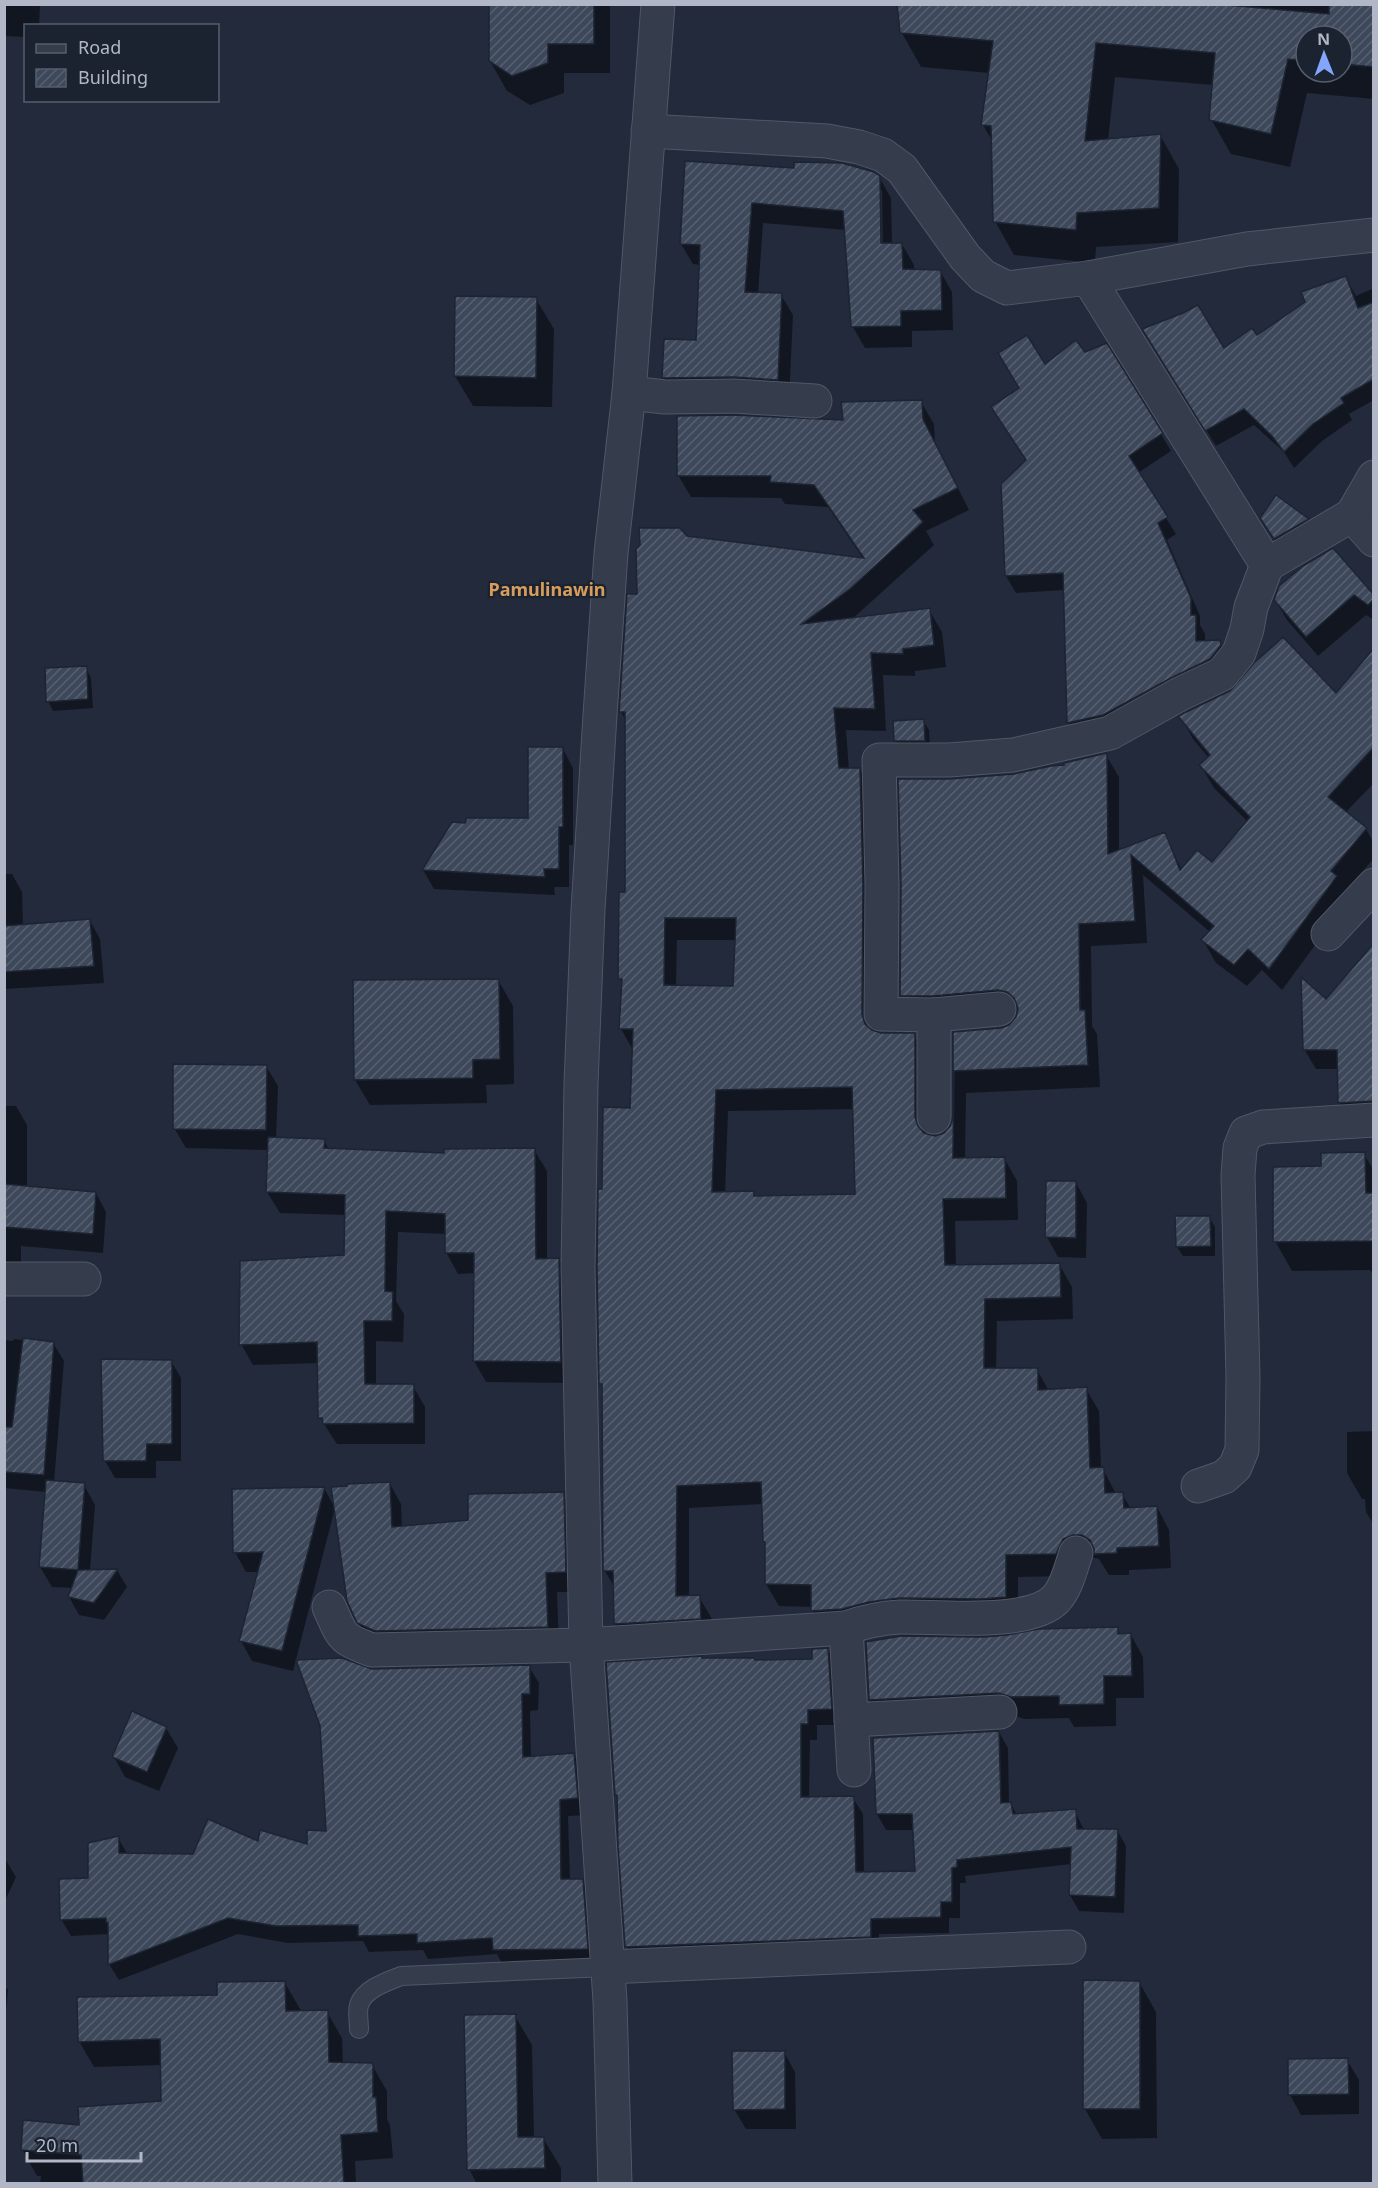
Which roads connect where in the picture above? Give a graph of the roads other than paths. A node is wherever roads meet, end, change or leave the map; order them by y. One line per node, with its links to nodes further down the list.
1 (658, 4): 2 (street)
2 (648, 131): 4 (street); 5 (street)
3 (1374, 235): 4 (street)
4 (1088, 278): 10 (street)
5 (629, 393): 6 (street); 23 (street)
6 (815, 401)
7 (1374, 477): 8 (street)
8 (1352, 515): 9 (street); 10 (street)
9 (1374, 540)
10 (1267, 565): 14 (street)
11 (1374, 885): 12 (street)
12 (1328, 934)
13 (999, 1008): 14 (street)
14 (934, 1015): 15 (street)
15 (934, 1117)
16 (1374, 1120): 19 (street)
17 (4, 1279): 18 (street)
18 (84, 1279)
19 (1198, 1486)
20 (1076, 1553): 22 (street)
21 (329, 1606): 23 (street)
22 (846, 1628): 23 (street); 25 (street)
23 (586, 1645): 28 (street)
24 (1000, 1712): 25 (street)
25 (851, 1720): 26 (street)
26 (854, 1770)
27 (1069, 1947): 28 (street)
28 (607, 1967): 29 (lane); 30 (street)
29 (359, 2029)
30 (615, 2184)

